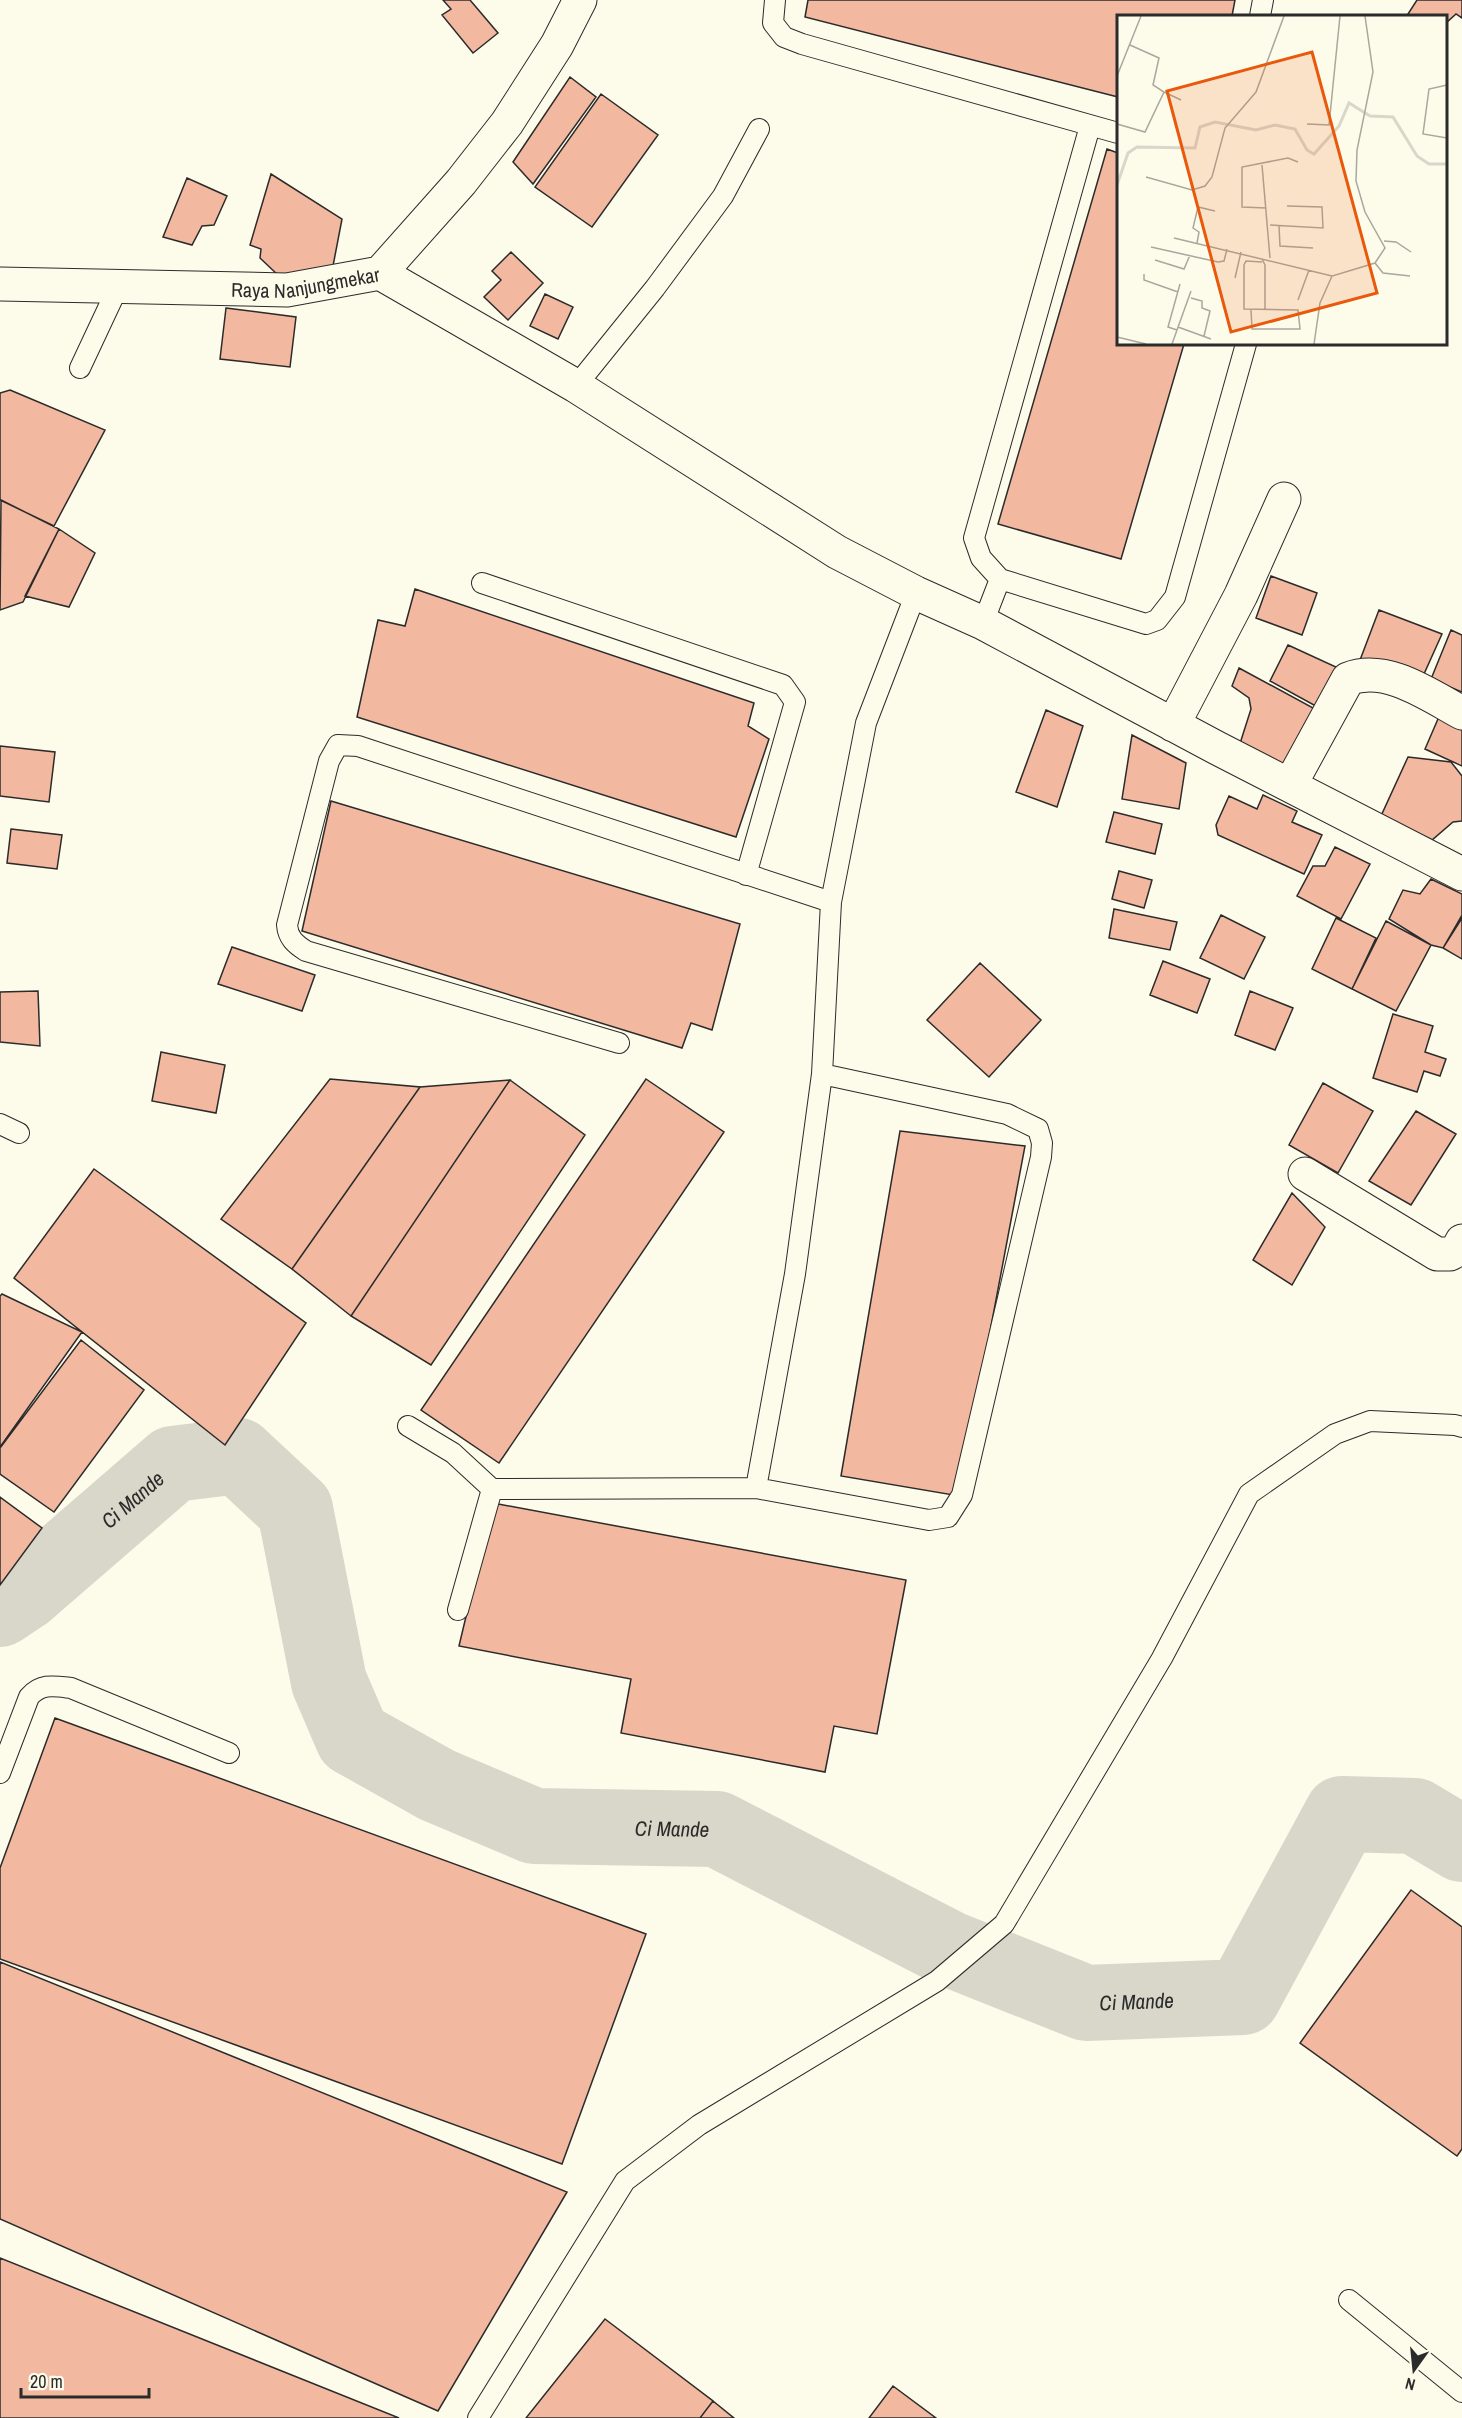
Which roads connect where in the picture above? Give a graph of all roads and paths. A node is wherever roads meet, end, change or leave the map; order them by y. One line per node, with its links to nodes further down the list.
1 (580, 0): 8 (street, Raya Nanjungmekar)
2 (775, 0): 5 (lane)
3 (1263, 0): 4 (lane)
4 (1260, 15)
5 (1090, 126): 7 (lane); 15 (lane)
6 (759, 129): 13 (lane)
7 (1117, 133)
8 (380, 273): 10 (street, Raya Nanjungmekar); 13 (street)
9 (0, 284): 10 (street, Raya Nanjungmekar)
10 (118, 287): 12 (lane)
11 (1246, 345): 15 (lane)
12 (80, 368)
13 (576, 387): 17 (street)
14 (1284, 499): 20 (street)
15 (1000, 579): 18 (lane)
16 (482, 583): 23 (lane)
17 (916, 593): 18 (street); 24 (lane)
18 (983, 623): 20 (street)
19 (1462, 713): 21 (street)
20 (1173, 724): 21 (street)
21 (1290, 785): 22 (street)
22 (1462, 874)
23 (746, 875): 24 (lane); 25 (lane)
24 (831, 903): 26 (lane)
25 (619, 1043)
26 (822, 1074): 33 (lane); 33 (lane)
27 (0, 1124): 28 (lane)
28 (19, 1132)
29 (1305, 1174): 30 (street)
30 (1462, 1241)
31 (408, 1426): 34 (lane)
32 (1462, 1427): 40 (lane)
33 (756, 1488): 34 (lane)
34 (492, 1489): 35 (lane)
35 (458, 1610)
36 (229, 1753): 37 (lane)
37 (0, 1773)
38 (1350, 2301): 39 (lane)
39 (1462, 2392)
40 (478, 2418)

